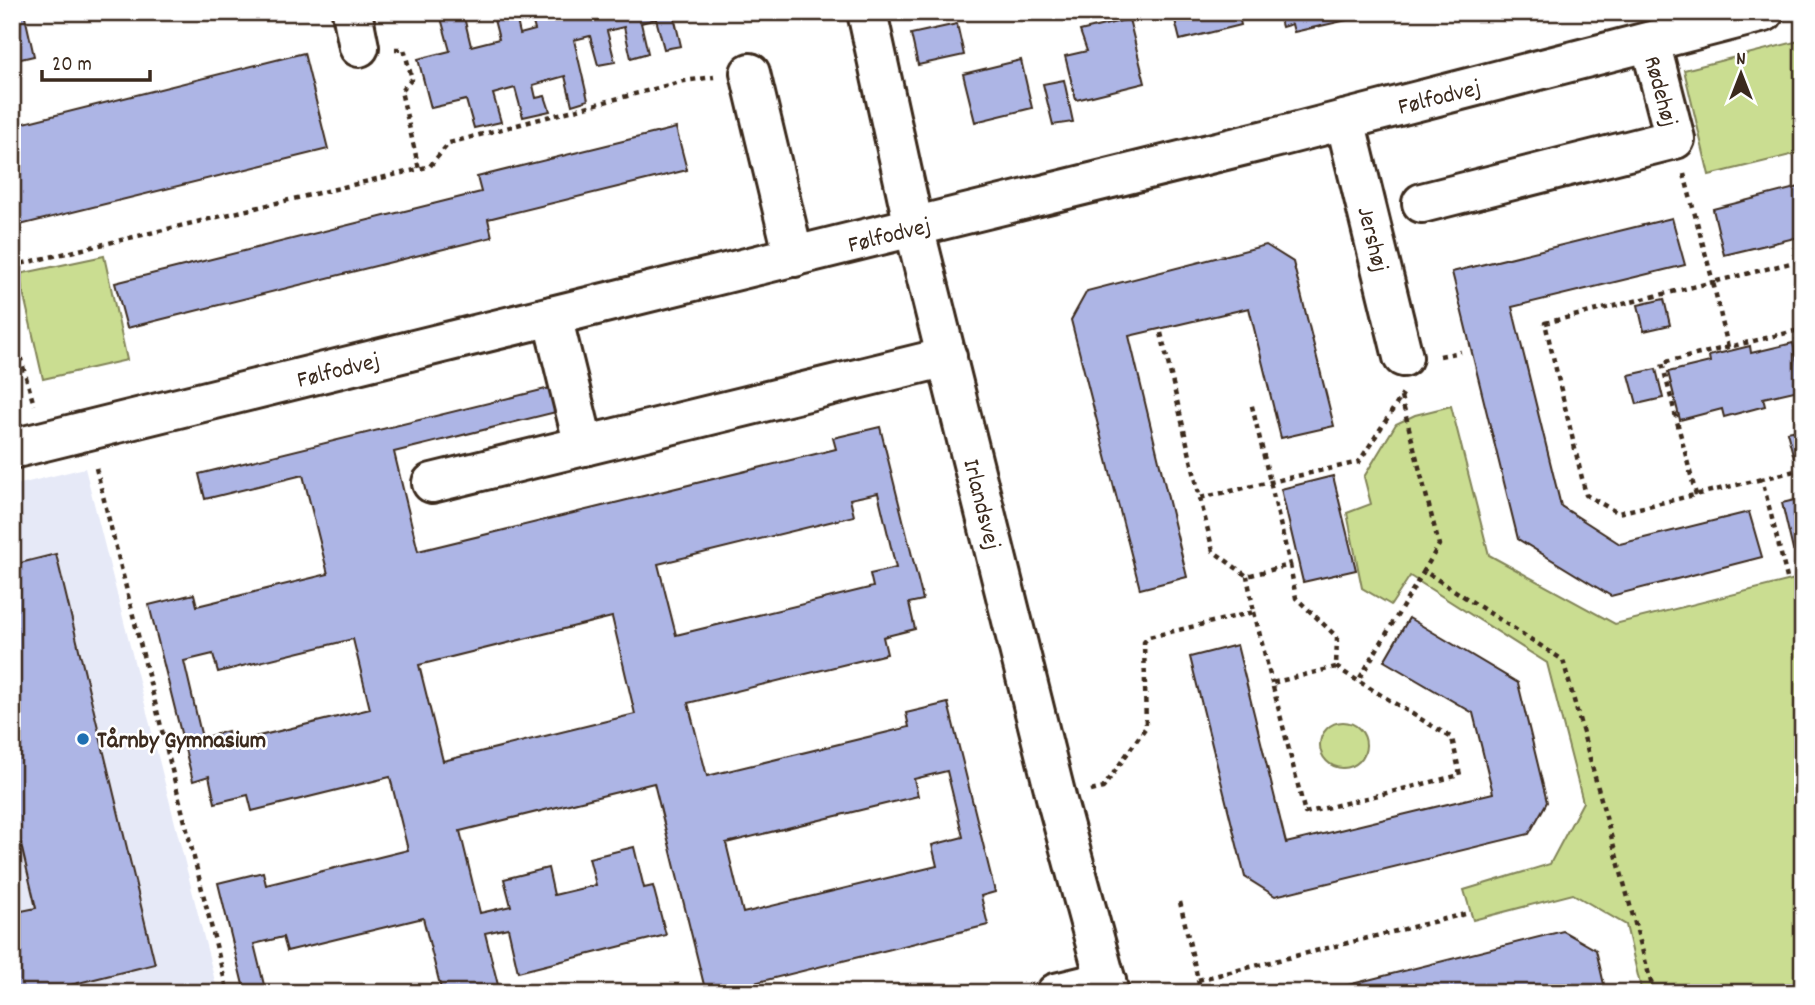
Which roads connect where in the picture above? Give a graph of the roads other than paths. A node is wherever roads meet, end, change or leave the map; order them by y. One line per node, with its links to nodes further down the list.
1 (867, 12): 7 (street, Irlandsvej)
2 (1763, 12): 3 (street, Følfodvej)
3 (1650, 42): 5 (street, Følfodvej); 6 (street, Rødehøj)
4 (750, 73): 8 (street)
5 (1345, 120): 7 (street, Følfodvej); 11 (street, Jershøj)
6 (1422, 202)
7 (915, 227): 8 (street, Følfodvej); 10 (street, Irlandsvej)
8 (794, 257): 9 (street, Følfodvej)
9 (552, 316): 12 (street, Følfodvej); 13 (street)
10 (947, 357): 13 (street); 15 (street, Irlandsvej)
11 (1403, 357)
12 (28, 445)
13 (584, 446): 14 (street)
14 (432, 483)
15 (1107, 987): 16 (street)
16 (1056, 993)

